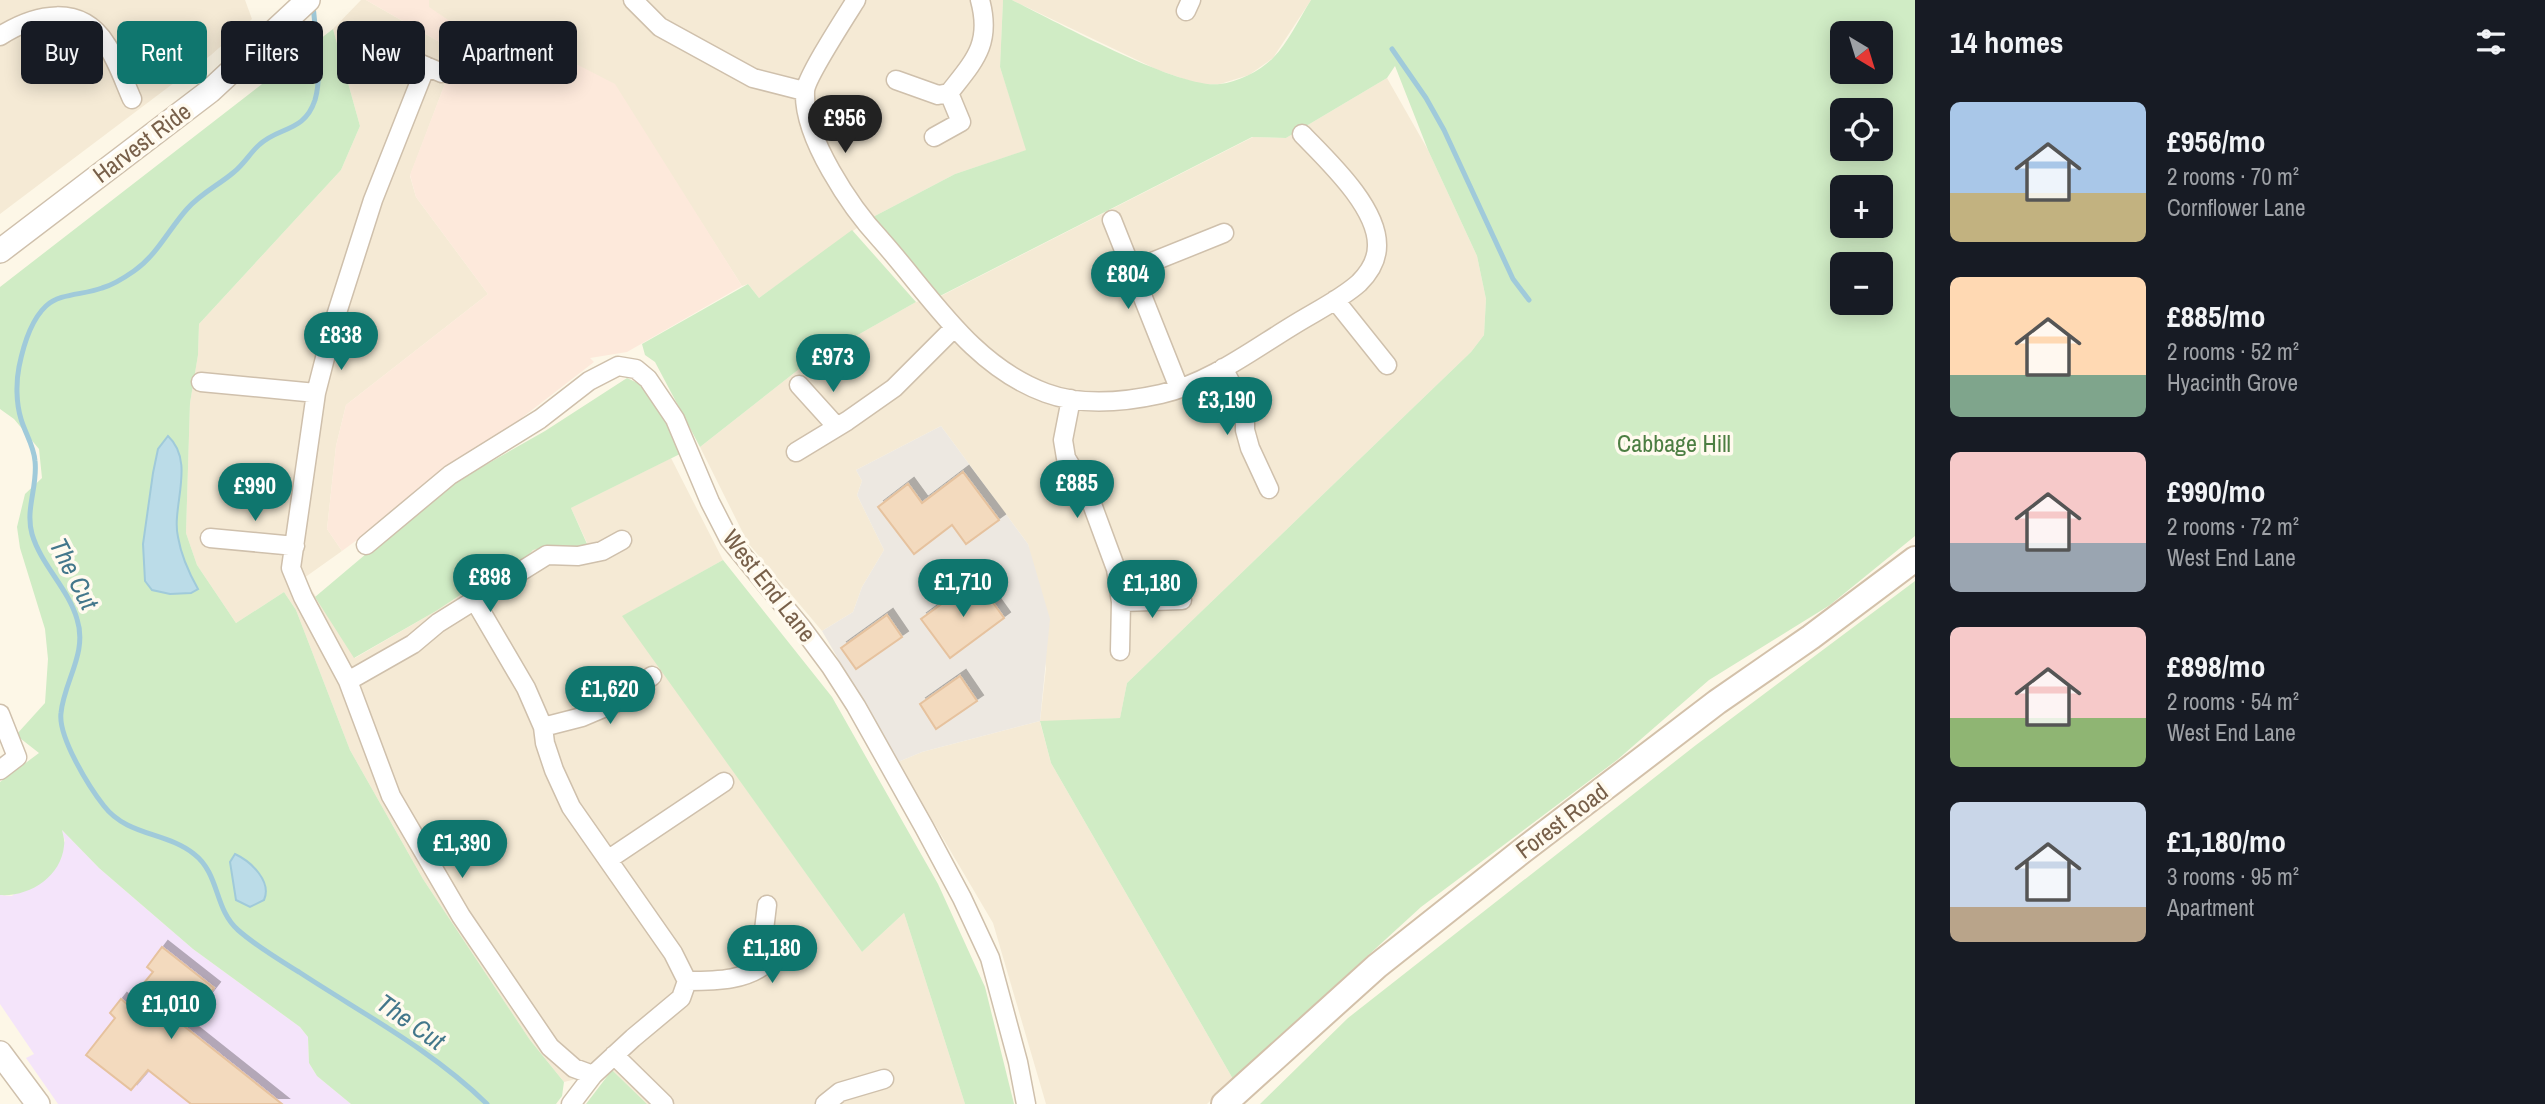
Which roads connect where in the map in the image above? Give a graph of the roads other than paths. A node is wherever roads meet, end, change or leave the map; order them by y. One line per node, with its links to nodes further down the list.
1 (308, 0): 15 (street, Harvest Ride)
2 (633, 0): 8 (street)
3 (856, 0): 8 (street)
4 (980, 0): 9 (street)
5 (0, 36): 10 (street)
6 (425, 66): 24 (street)
7 (896, 80): 9 (street)
8 (804, 91): 18 (street)
9 (949, 93): 12 (street)
10 (132, 99)
11 (1301, 134): 17 (street)
12 (934, 137)
13 (1112, 220): 16 (street)
14 (1224, 233): 16 (street)
15 (0, 251)
16 (1132, 270): 23 (street)
17 (1335, 300): 19 (street); 20 (street)
18 (954, 328): 25 (street); 26 (street)
19 (1387, 365)
20 (1223, 368): 23 (street); 28 (street)
21 (201, 382): 24 (street)
22 (799, 385): 26 (street)
23 (1179, 388): 25 (street)
24 (316, 393): 32 (street)
25 (1071, 399): 36 (street)
26 (837, 428): 27 (street)
27 (796, 452)
28 (1269, 488)
29 (210, 538): 32 (street)
30 (622, 540): 35 (street)
31 (366, 545): 55 (street, West End Lane)
32 (295, 547): 39 (street)
33 (1915, 559): 56 (main road, Forest Road)
34 (1182, 600): 36 (street)
35 (475, 601): 39 (street); 41 (street)
36 (1121, 602): 37 (street)
37 (1120, 651)
38 (652, 676): 41 (street)
39 (348, 681): 49 (street)
40 (0, 714): 42 (street)
41 (543, 727): 44 (street)
42 (0, 770)
43 (724, 782): 44 (street)
44 (609, 859): 46 (street)
45 (767, 905): 46 (street)
46 (687, 981): 48 (street)
47 (0, 1053): 51 (street)
48 (614, 1055): 49 (street); 53 (street)
49 (593, 1075): 52 (street)
50 (884, 1079): 54 (street)
51 (38, 1104)
52 (571, 1104)
53 (664, 1104)
54 (825, 1104)
55 (1026, 1104)
56 (1224, 1104)

